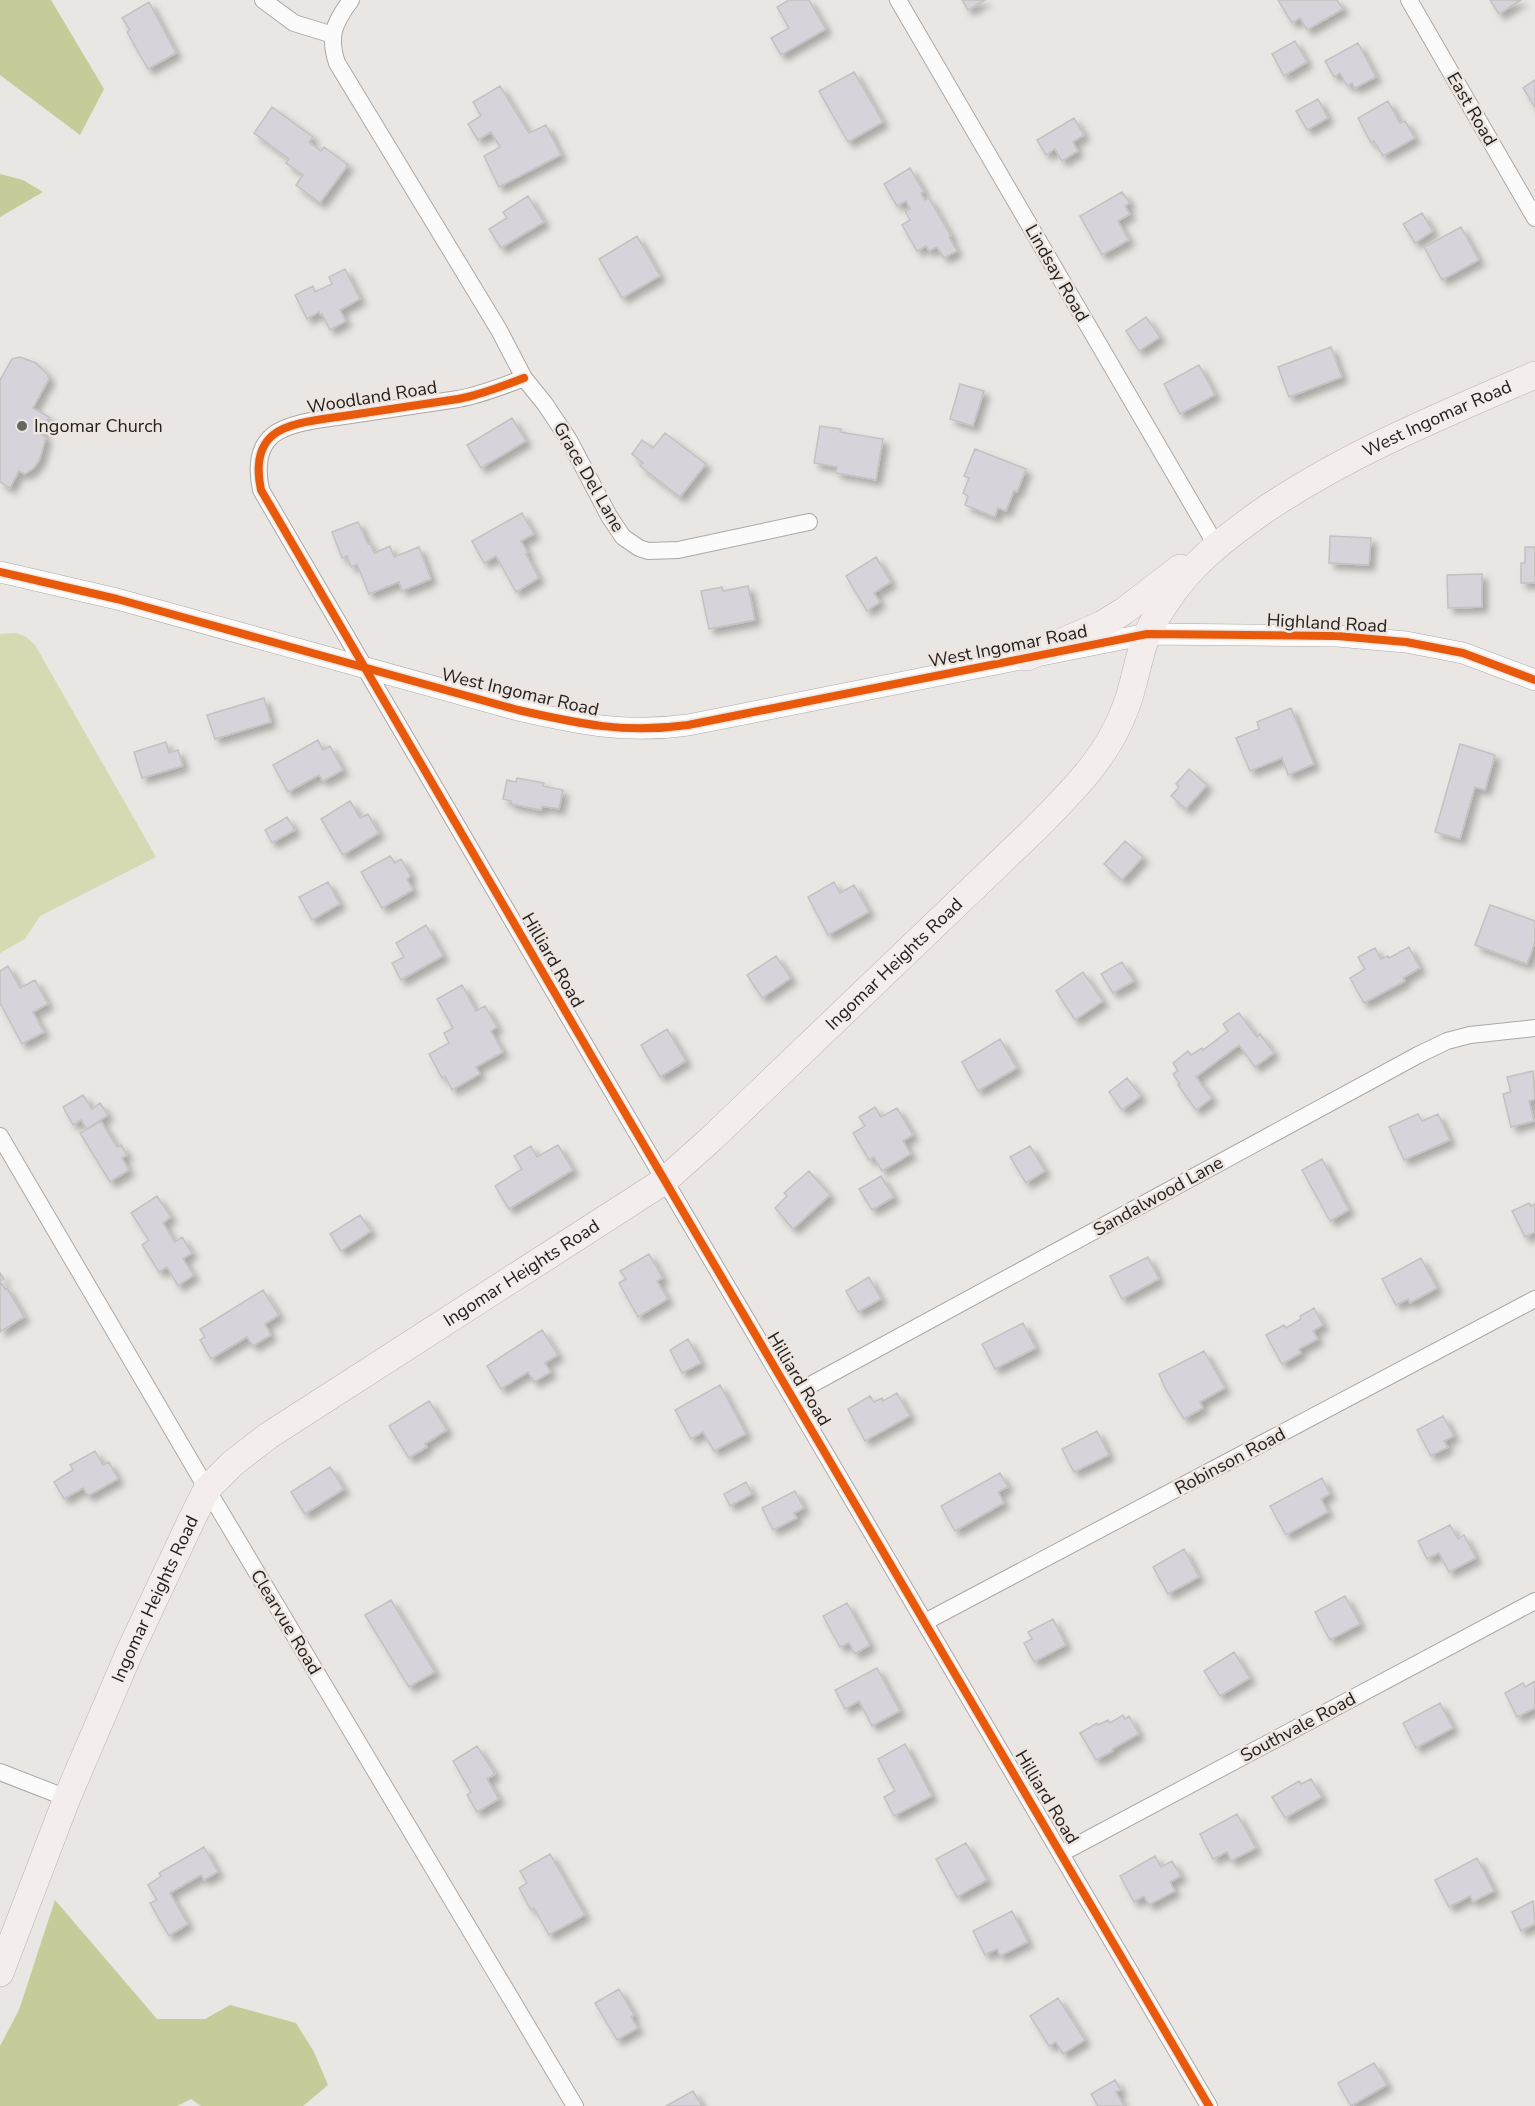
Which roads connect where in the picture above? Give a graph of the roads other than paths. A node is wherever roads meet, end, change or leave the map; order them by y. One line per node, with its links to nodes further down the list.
1 (263, 0): 5 (street)
2 (351, 0): 5 (street)
3 (898, 0): 10 (street, Lindsay Road)
4 (1409, 0): 6 (street, East Road)
5 (333, 34): 8 (street)
6 (1535, 218)
7 (1535, 375): 10 (main road, West Ingomar Road)
8 (524, 378): 9 (street, Grace Del Lane); 14 (street, Woodland Road)
9 (810, 522)
10 (1216, 545): 12 (main road, West Ingomar Road); 13 (main road)
11 (0, 572): 14 (street, West Ingomar Road)
12 (1147, 634): 13 (street, West Ingomar Road); 15 (street, Highland Road); 18 (main road, Ingomar Heights Road)
13 (1028, 657): 14 (street, West Ingomar Road)
14 (364, 668): 18 (street, Hilliard Road)
15 (1535, 680)
16 (1535, 1028): 20 (street, Sandalwood Lane)
17 (0, 1136): 21 (street, Clearvue Road)
18 (664, 1181): 20 (street, Hilliard Road); 21 (main road, Ingomar Heights Road)
19 (1535, 1299): 23 (street, Robinson Road)
20 (792, 1395): 23 (street, Hilliard Road)
21 (207, 1489): 25 (main road, Ingomar Heights Road); 28 (street, Clearvue Road)
22 (1535, 1601): 26 (street, Southvale Road)
23 (925, 1622): 26 (street, Hilliard Road)
24 (0, 1772): 25 (street)
25 (67, 1798): 27 (main road, Ingomar Heights Road)
26 (1062, 1853): 29 (street, Hilliard Road)
27 (0, 1973)
28 (575, 2106)
29 (1209, 2106)

